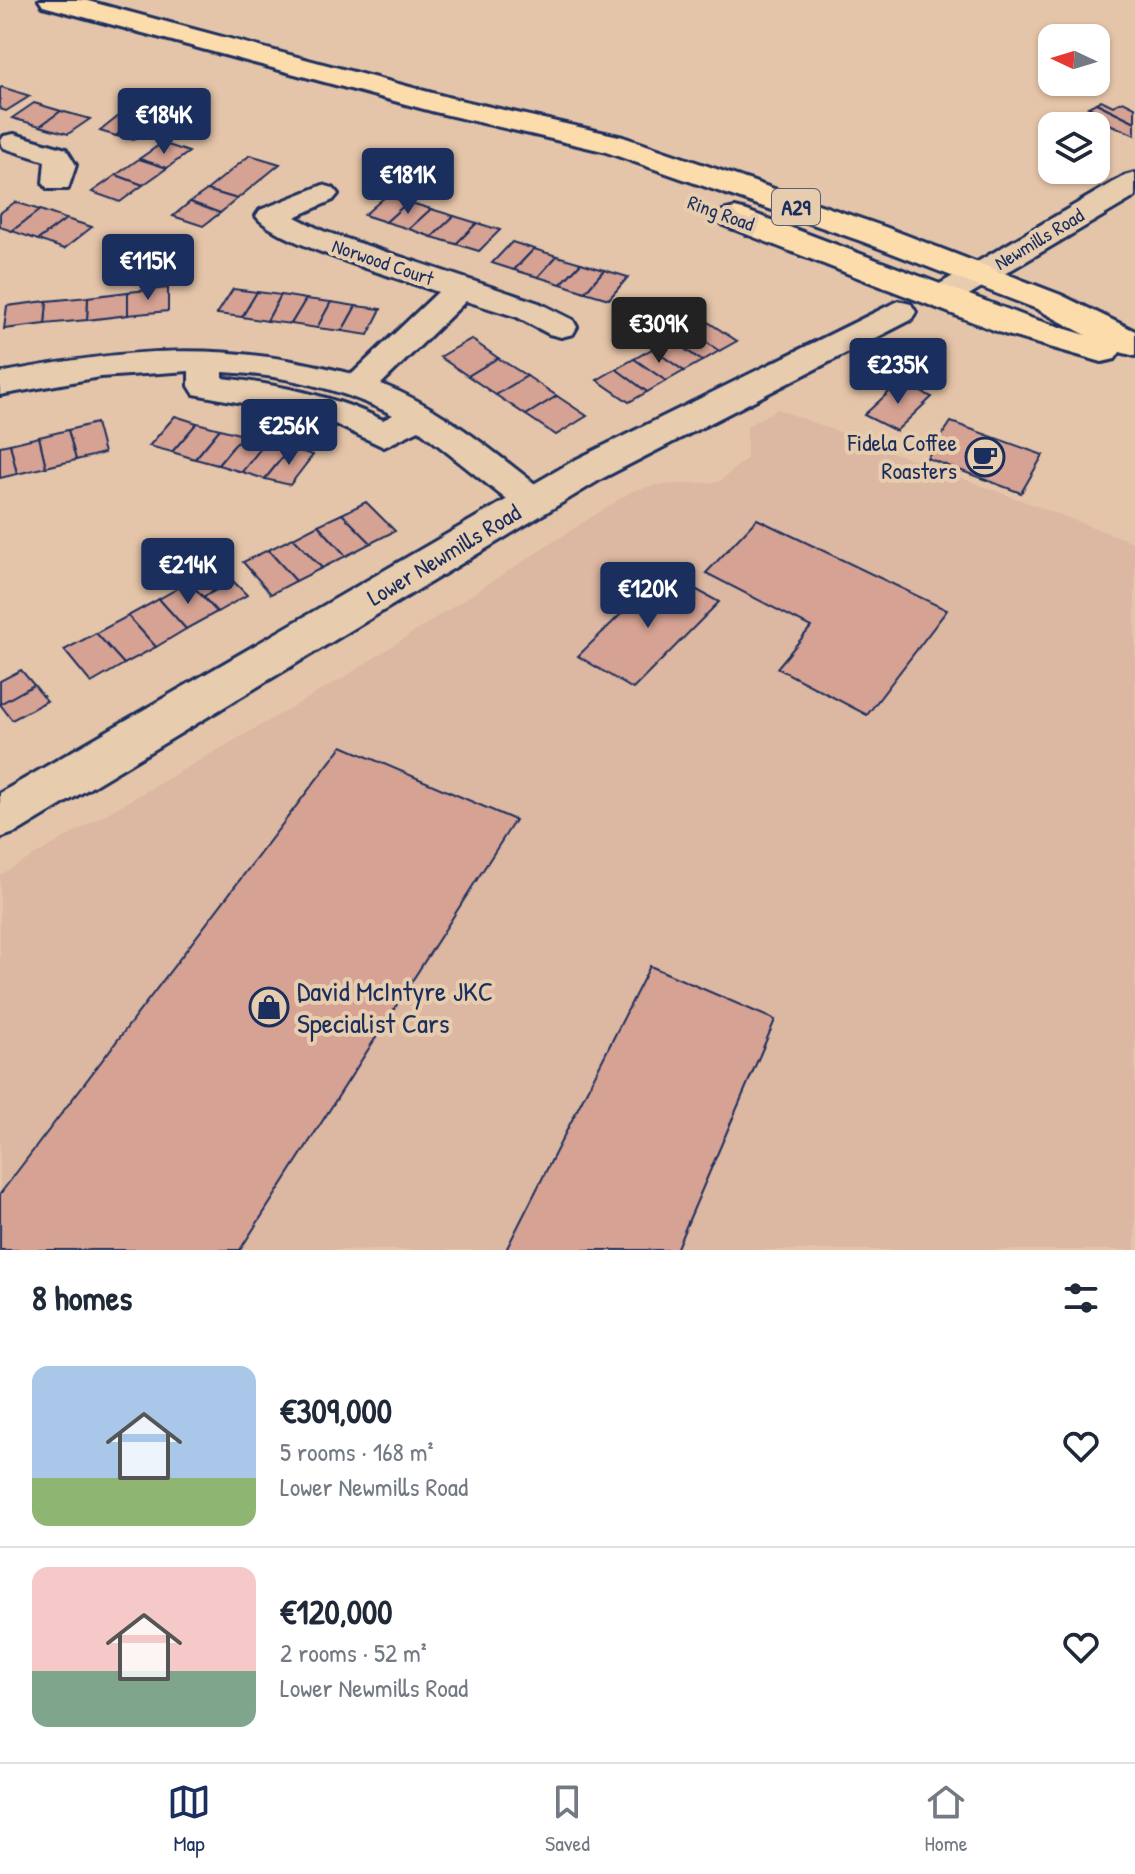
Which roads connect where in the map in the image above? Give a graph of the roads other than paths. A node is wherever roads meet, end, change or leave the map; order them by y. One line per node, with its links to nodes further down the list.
1 (53, 0): 2 (main road, Ring Road / A29)
2 (446, 106): 7 (main road, Ring Road / A29); 9 (main road, Ring Road / A29)
3 (5, 144): 4 (street)
4 (58, 183)
5 (1135, 183): 7 (street, Newmills Road)
6 (323, 194): 8 (street, Norwood Court)
7 (978, 275): 9 (street, Newmills Road); 12 (main road, Ring Road / A29)
8 (460, 289): 10 (street, Norwood Court); 16 (street, Norwood Court)
9 (943, 296): 14 (main road, Ring Road / A29)
10 (561, 327)
11 (891, 330): 18 (street, Lower Newmills Road)
12 (1135, 345)
13 (206, 359): 15 (street); 16 (street); 17 (street)
14 (1135, 361)
15 (0, 384)
16 (357, 388): 17 (street)
17 (419, 415): 18 (street)
18 (534, 502): 19 (street, Lower Newmills Road)
19 (0, 818)

